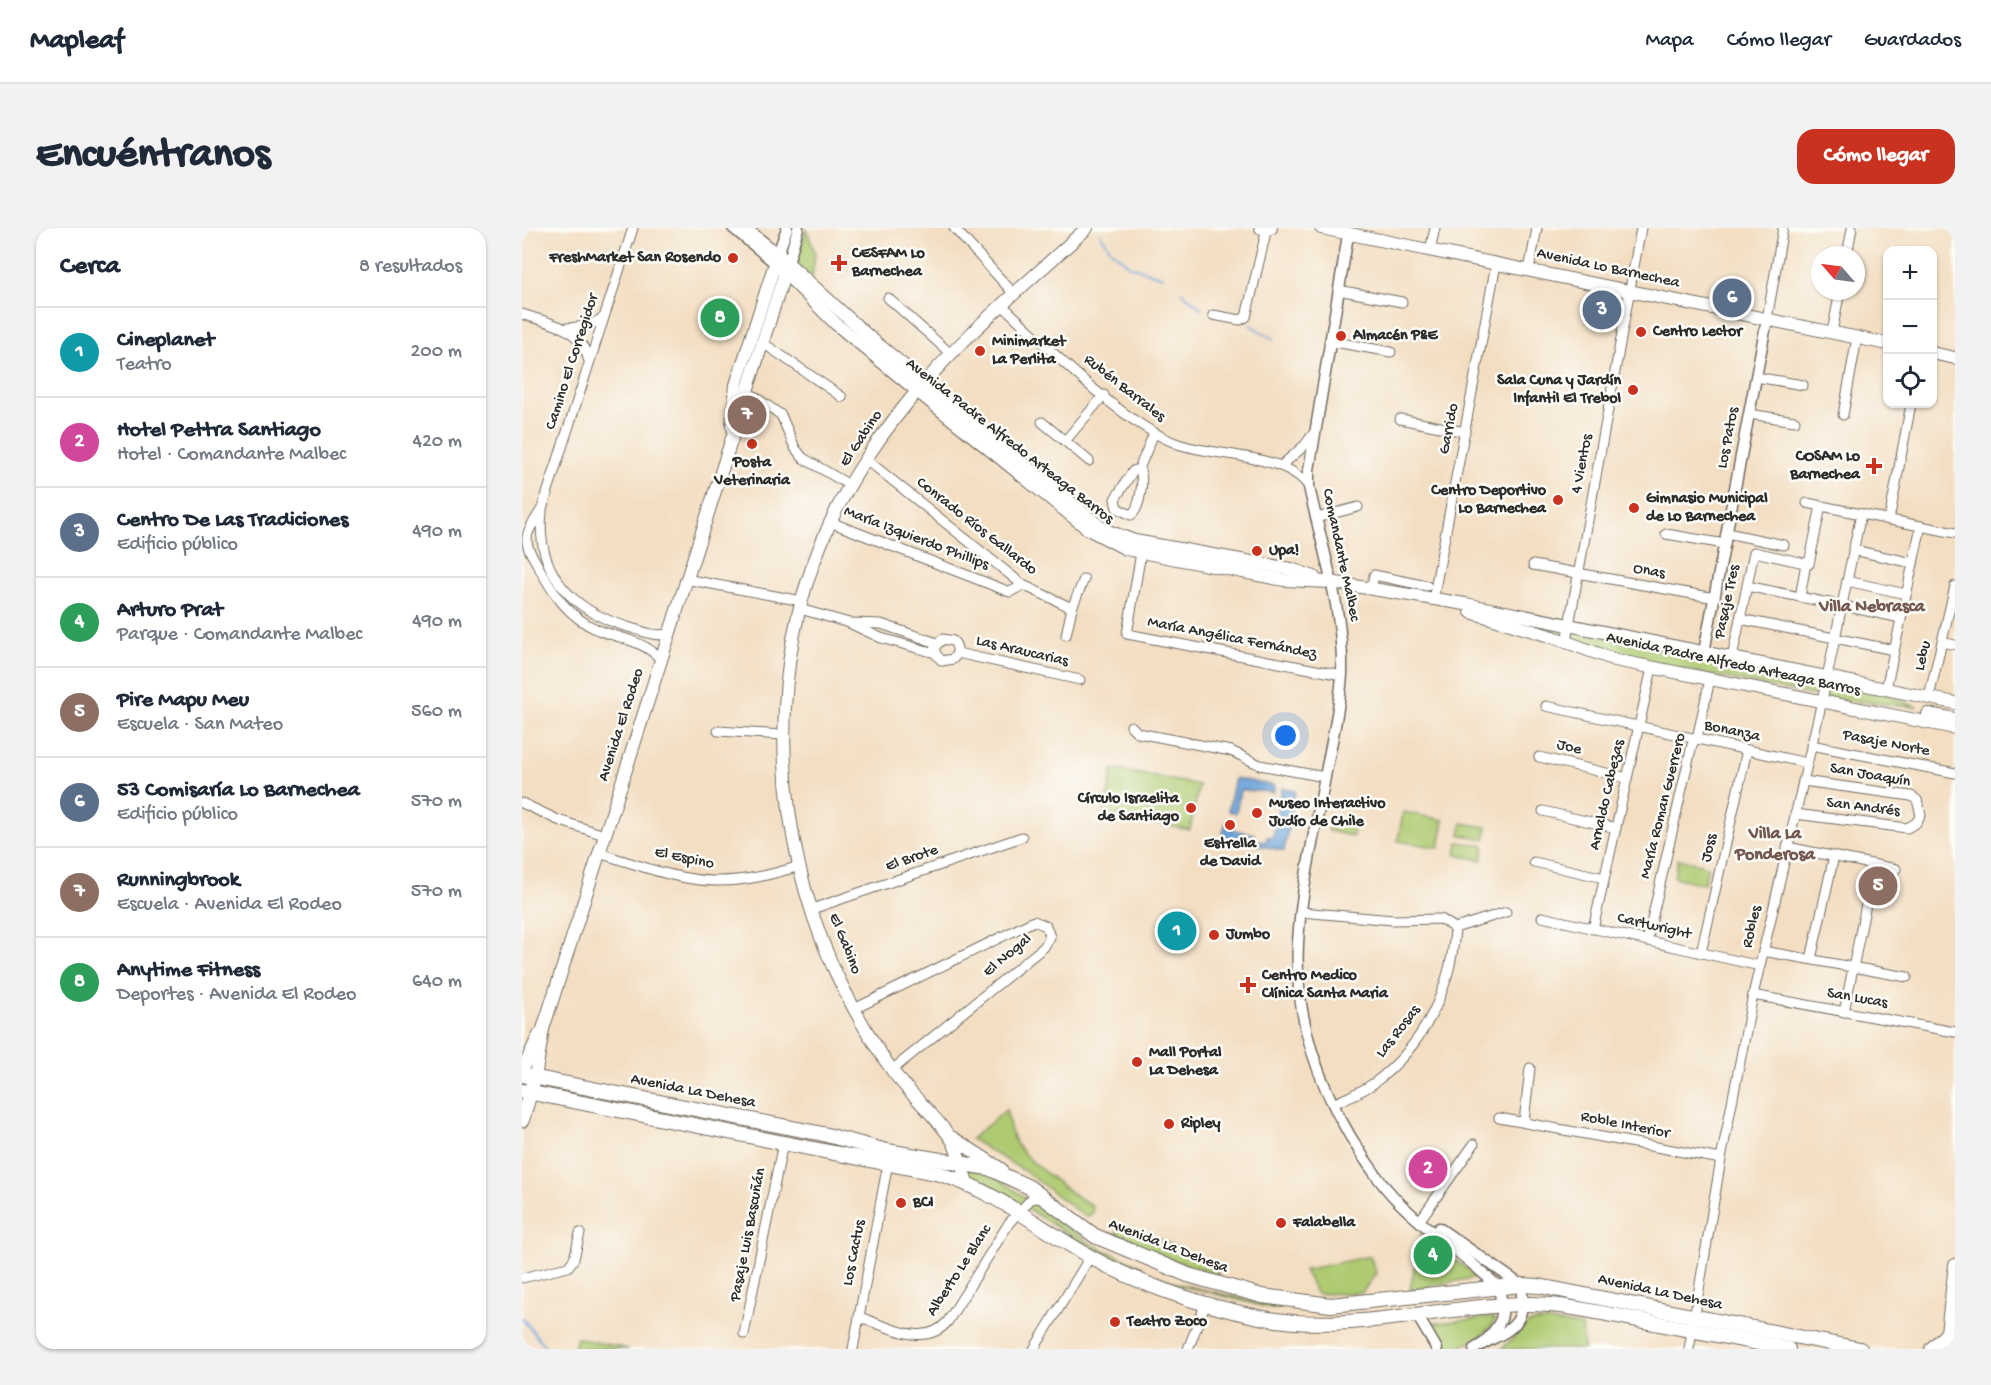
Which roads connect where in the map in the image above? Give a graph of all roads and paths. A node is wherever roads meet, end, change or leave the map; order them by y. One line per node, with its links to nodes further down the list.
1 (633, 228): 32 (street, Camino El Corregidor)
2 (733, 228): 20 (street)
3 (746, 228): 20 (street)
4 (787, 228): 20 (street, Avenida El Rodeo)
5 (798, 228): 20 (street, Avenida El Rodeo)
6 (954, 228): 25 (street)
7 (1087, 228): 25 (main road, El Gabino)
8 (1261, 228): 9 (main road)
9 (1267, 228): 10 (main road); 31 (street)
10 (1271, 228)
11 (1321, 228): 17 (main road, Avenida Lo Barnechea)
12 (1434, 228): 19 (street)
13 (1537, 228): 22 (street)
14 (1641, 228): 24 (street, 4 Vientos)
15 (1783, 228): 33 (street, Los Patos)
16 (1852, 228): 18 (street)
17 (1353, 231): 19 (main road, Avenida Lo Barnechea); 23 (street, Comandante Malbec)
18 (1849, 246)
19 (1430, 250): 21 (main road, Avenida Lo Barnechea)
20 (782, 263): 38 (main road, Avenida El Rodeo); 47 (main road, Avenida Padre Alfredo Arteaga Barros); 57 (main road, Avenida El Rodeo)
21 (1496, 264): 22 (main road, Avenida Lo Barnechea); 58 (street, Garrido)
22 (1529, 270): 24 (main road, Avenida Lo Barnechea)
23 (1338, 290): 28 (street); 37 (street, Comandante Malbec)
24 (1630, 291): 33 (main road, Avenida Lo Barnechea); 89 (street, 4 Vientos)
25 (1015, 296): 29 (main road, El Gabino)
26 (888, 298): 41 (street)
27 (1838, 300): 35 (street)
28 (1402, 302)
29 (1003, 306): 41 (main road, El Gabino); 49 (street, Rubén Barrales)
30 (522, 314): 34 (street)
31 (1213, 315)
32 (603, 318): 34 (street); 44 (street, Camino El Corregidor)
33 (1767, 319): 35 (main road, Avenida Lo Barnechea); 45 (street, Los Patos)
34 (564, 328): 44 (street)
35 (1833, 332): 36 (main road, Avenida Lo Barnechea)
36 (1857, 338): 39 (main road, Avenida Lo Barnechea); 53 (street)
37 (1329, 341): 40 (street); 60 (street, Comandante Malbec)
38 (763, 343): 48 (main road, Avenida El Rodeo); 50 (street)
39 (1883, 343)
40 (1391, 352)
41 (951, 354): 47 (main road, El Gabino)
42 (1937, 354): 43 (main road)
43 (1955, 358)
44 (589, 361): 69 (street, Camino El Corregidor)
45 (1756, 377): 46 (street); 52 (street, Los Patos)
46 (1803, 385)
47 (920, 387): 62 (main road, El Gabino); 84 (main road, Avenida Padre Alfredo Arteaga Barros); 93 (main road, Avenida Padre Alfredo Arteaga Barros)
48 (748, 392): 57 (main road, Avenida El Rodeo); 66 (street)
49 (1104, 395): 59 (street, Rubén Barrales); 61 (street)
50 (842, 397)
51 (1910, 408): 74 (street)
52 (1749, 414): 55 (street); 80 (street, Los Patos)
53 (1843, 416)
54 (1400, 419): 58 (street)
55 (1795, 421)
56 (1042, 422): 61 (street)
57 (732, 431): 90 (main road, Avenida El Rodeo)
58 (1465, 432): 102 (street, Garrido)
59 (1154, 433): 64 (street, Rubén Barrales); 65 (street)
60 (1313, 434): 64 (street); 67 (street, Comandante Malbec)
61 (1065, 441): 63 (street)
62 (867, 460): 66 (main road, El Gabino); 94 (street, Conrado Ríos Gallardo)
63 (1089, 461)
64 (1281, 466): 67 (street, Rubén Barrales)
65 (1139, 469): 65 (street)
66 (850, 486): 75 (main road, El Gabino)
67 (1309, 487): 73 (street, Comandante Malbec)
68 (1807, 503): 70 (street)
69 (543, 506): 79 (street, Camino El Corregidor); 110 (street, Camino El Corregidor)
70 (1821, 506): 72 (street); 86 (street)
71 (1358, 507): 73 (street)
72 (1861, 514): 74 (street); 82 (street, Robles)
73 (1316, 518): 93 (street, Comandante Malbec)
74 (1888, 520): 76 (street)
75 (830, 522): 94 (street, María Izquierdo Phillips); 103 (main road, El Gabino)
76 (1921, 526): 77 (street); 87 (street)
77 (1955, 533)
78 (1666, 534): 80 (street)
79 (525, 535): 85 (street, Camino El Corregidor)
80 (1726, 539): 81 (street); 101 (street, Los Patos)
81 (1784, 545)
82 (1853, 550): 87 (street); 92 (street, Robles)
83 (522, 551): 85 (street)
84 (1141, 553): 93 (main road, Avenida Padre Alfredo Arteaga Barros); 125 (street, María Angélica Fernández)
85 (534, 559): 117 (street, Camino El Corregidor)
86 (1808, 563): 96 (street, Pasaje Tres); 100 (street)
87 (1913, 563): 99 (street)
88 (1533, 565): 89 (street, Onas)
89 (1579, 574): 101 (street, Onas); 109 (street, 4 Vientos)
90 (686, 579): 103 (street, Las Araucarias); 110 (main road, Avenida El Rodeo)
91 (1084, 579): 105 (street)
92 (1847, 581): 99 (street); 104 (street, Robles)
93 (1330, 582): 98 (main road, Avenida Padre Alfredo Arteaga Barros); 125 (street, Comandante Malbec)
94 (1023, 585): 105 (street, Conrado Ríos Gallardo)
95 (1427, 586): 98 (street)
96 (1747, 586): 100 (street); 107 (street, Pasaje Tres)
97 (1955, 586): 114 (street, Lebu)
98 (1371, 589): 102 (main road, Avenida Padre Alfredo Arteaga Barros)
99 (1906, 594): 106 (street)
100 (1800, 597): 104 (street)
101 (1715, 598): 120 (street, Los Patos)
102 (1437, 600): 109 (main road, Avenida Padre Alfredo Arteaga Barros); 113 (main road, Avenida Padre Alfredo Arteaga Barros)
103 (801, 605): 108 (street, Las Araucarias); 141 (main road, El Gabino)
104 (1842, 606): 106 (street); 112 (street, Robles)
105 (1072, 608): 111 (street)
106 (1901, 618): 118 (street)
107 (1740, 619): 112 (street); 123 (street, Pasaje Tres)
108 (849, 623): 115 (street, Las Araucarias); 121 (street, Las Araucarias)
109 (1569, 627): 113 (street, 4 Vientos); 120 (main road, Avenida Padre Alfredo Arteaga Barros)
110 (662, 634): 117 (street); 122 (main road, Avenida El Rodeo)
111 (1066, 635)
112 (1834, 638): 118 (street); 126 (street, Robles)
113 (1566, 642): 124 (main road, Avenida Padre Alfredo Arteaga Barros)
114 (1942, 642): 116 (street); 130 (street, Lebu)
115 (937, 643): 119 (street, Las Araucarias); 121 (street)
116 (1955, 645)
117 (651, 649): 122 (street, Camino El Corregidor)
118 (1894, 650): 129 (street)
119 (957, 652): 121 (street, Las Araucarias); 128 (street, Las Araucarias)
120 (1704, 652): 123 (main road, Avenida Padre Alfredo Arteaga Barros)
121 (935, 653)
122 (660, 658): 156 (main road, Avenida El Rodeo)
123 (1732, 658): 126 (main road, Avenida Padre Alfredo Arteaga Barros)
124 (1652, 668): 127 (main road, Avenida Padre Alfredo Arteaga Barros); 138 (street, Arnaldo Cabezas)
125 (1342, 675): 148 (street, Comandante Malbec)
126 (1827, 677): 129 (main road, Avenida Padre Alfredo Arteaga Barros); 131 (street, Robles)
127 (1710, 679): 131 (main road, Avenida Padre Alfredo Arteaga Barros); 142 (street, María Roman Guerrero)
128 (1080, 680)
129 (1886, 689): 130 (main road, Avenida Padre Alfredo Arteaga Barros); 134 (main road, Avenida Padre Alfredo Arteaga Barros)
130 (1929, 697): 132 (main road, Avenida Padre Alfredo Arteaga Barros)
131 (1822, 701): 135 (main road, Avenida Padre Alfredo Arteaga Barros); 143 (street, Robles)
132 (1955, 703)
133 (1546, 706): 138 (street, Bonanza)
134 (1955, 709)
135 (1882, 713): 136 (main road, Avenida Padre Alfredo Arteaga Barros); 139 (main road, Avenida Padre Alfredo Arteaga Barros)
136 (1955, 719)
137 (1131, 726): 148 (street)
138 (1639, 727): 142 (street, Bonanza); 149 (street, Arnaldo Cabezas)
139 (1955, 728)
140 (718, 731): 141 (street)
141 (783, 735): 163 (main road, El Gabino)
142 (1695, 739): 144 (street, Bonanza); 172 (street, María Roman Guerrero)
143 (1811, 745): 146 (street, Robles); 147 (street, Pasaje Norte)
144 (1747, 750): 146 (street, Bonanza); 174 (street, Joss)
145 (1539, 757): 149 (street, Joe)
146 (1807, 763): 150 (street, Robles)
147 (1955, 773)
148 (1325, 777): 167 (street, Comandante Malbec)
149 (1627, 778): 155 (street, Arnaldo Cabezas)
150 (1803, 781): 153 (street, Robles); 154 (street, San Joaquín)
151 (522, 803): 156 (street)
152 (1543, 811): 155 (street)
153 (1795, 814): 154 (street, San Andrés); 158 (street, Robles)
154 (1921, 814)
155 (1616, 828): 165 (street, Arnaldo Cabezas)
156 (604, 835): 159 (main road, Avenida El Rodeo)
157 (1022, 837): 166 (street, El Brote)
158 (1787, 847): 160 (street); 173 (street, Robles)
159 (598, 853): 163 (street, El Espino); 185 (main road, Avenida El Rodeo)
160 (1834, 856): 162 (street); 175 (street)
161 (1534, 862): 165 (street)
162 (1874, 864): 164 (street); 177 (street)
163 (800, 866): 166 (main road, El Gabino)
164 (1896, 869)
165 (1604, 878): 171 (street, Arnaldo Cabezas)
166 (812, 909): 180 (main road, El Gabino)
167 (1301, 912): 170 (street); 187 (street, Comandante Malbec)
168 (1506, 912): 170 (street)
169 (1542, 917): 171 (street, Cartwright)
170 (1455, 928): 187 (street, Las Rosas)
171 (1593, 929): 172 (street, Cartwright)
172 (1647, 941): 174 (street, Cartwright)
173 (1763, 951): 175 (street); 176 (street, Robles)
174 (1701, 953): 176 (street, Cartwright)
175 (1811, 959): 177 (street)
176 (1760, 966): 179 (street, Robles)
177 (1853, 967): 178 (street); 181 (street)
178 (1907, 977)
179 (1753, 995): 181 (street, San Lucas); 194 (street, Robles)
180 (854, 1009): 184 (main road, El Gabino); 184 (street, El Nogal)
181 (1845, 1012): 182 (street, San Lucas)
182 (1955, 1032)
183 (1530, 1068): 190 (street)
184 (892, 1070): 191 (main road, El Gabino)
185 (526, 1075): 186 (main road, Avenida El Rodeo); 195 (main road, Avenida La Dehesa)
186 (526, 1092): 189 (main road, Avenida El Rodeo); 192 (main road, Avenida La Dehesa)
187 (1333, 1104): 197 (street, Comandante Malbec)
188 (1499, 1118): 190 (street, Roble Interior)
189 (522, 1120)
190 (1524, 1122): 194 (street, Roble Interior)
191 (947, 1134): 195 (main road, El Gabino); 199 (main road, El Gabino)
192 (783, 1143): 196 (main road, Avenida La Dehesa); 218 (street, Pasaje Luis Bascuñán)
193 (1474, 1144): 202 (street)
194 (1721, 1159): 216 (street, Robles)
195 (960, 1162): 198 (main road, El Gabino); 199 (main road, Avenida La Dehesa)
196 (888, 1163): 198 (main road, Avenida La Dehesa); 214 (street, Los Cactus)
197 (1371, 1168): 202 (street, Comandante Malbec); 208 (street, Comandante Malbec)
198 (967, 1182): 201 (main road, Avenida La Dehesa)
199 (1022, 1183): 200 (main road, Avenida La Dehesa)
200 (1042, 1197): 201 (street, Alberto Le Blanc); 209 (main road, Avenida La Dehesa)
201 (1019, 1211): 204 (main road, Avenida La Dehesa); 214 (street, Alberto Le Blanc)
202 (1424, 1216): 207 (street, Comandante Malbec)
203 (580, 1233): 206 (street)
204 (1090, 1257): 210 (main road, Avenida La Dehesa); 221 (street)
205 (1955, 1265): 217 (main road)
206 (522, 1278)
207 (1521, 1285): 208 (main road, Avenida La Dehesa); 211 (street); 216 (main road, Avenida La Dehesa)
208 (1499, 1288): 209 (main road, Avenida La Dehesa); 212 (street)
209 (1292, 1301): 215 (main road)
210 (1206, 1303): 215 (main road, Avenida La Dehesa); 222 (street)
211 (1524, 1304): 212 (main road, Avenida La Dehesa); 216 (main road, Avenida La Dehesa); 219 (street)
212 (1503, 1306): 213 (main road, Avenida La Dehesa); 219 (street)
213 (1417, 1315): 215 (main road, Avenida La Dehesa); 223 (street)
214 (859, 1317): 220 (street, Los Cactus)
215 (1267, 1318)
216 (1694, 1324): 224 (street, Robles); 225 (main road, Avenida La Dehesa); 226 (main road, Avenida La Dehesa)
217 (1951, 1331): 227 (main road); 228 (main road); 229 (main road)
218 (744, 1334)
219 (1479, 1346)
220 (853, 1349)
221 (1034, 1349)
222 (1188, 1349)
223 (1437, 1349)
224 (1689, 1349)
225 (1788, 1349)
226 (1860, 1349)
227 (1932, 1349)
228 (1945, 1349)
229 (1952, 1349)

